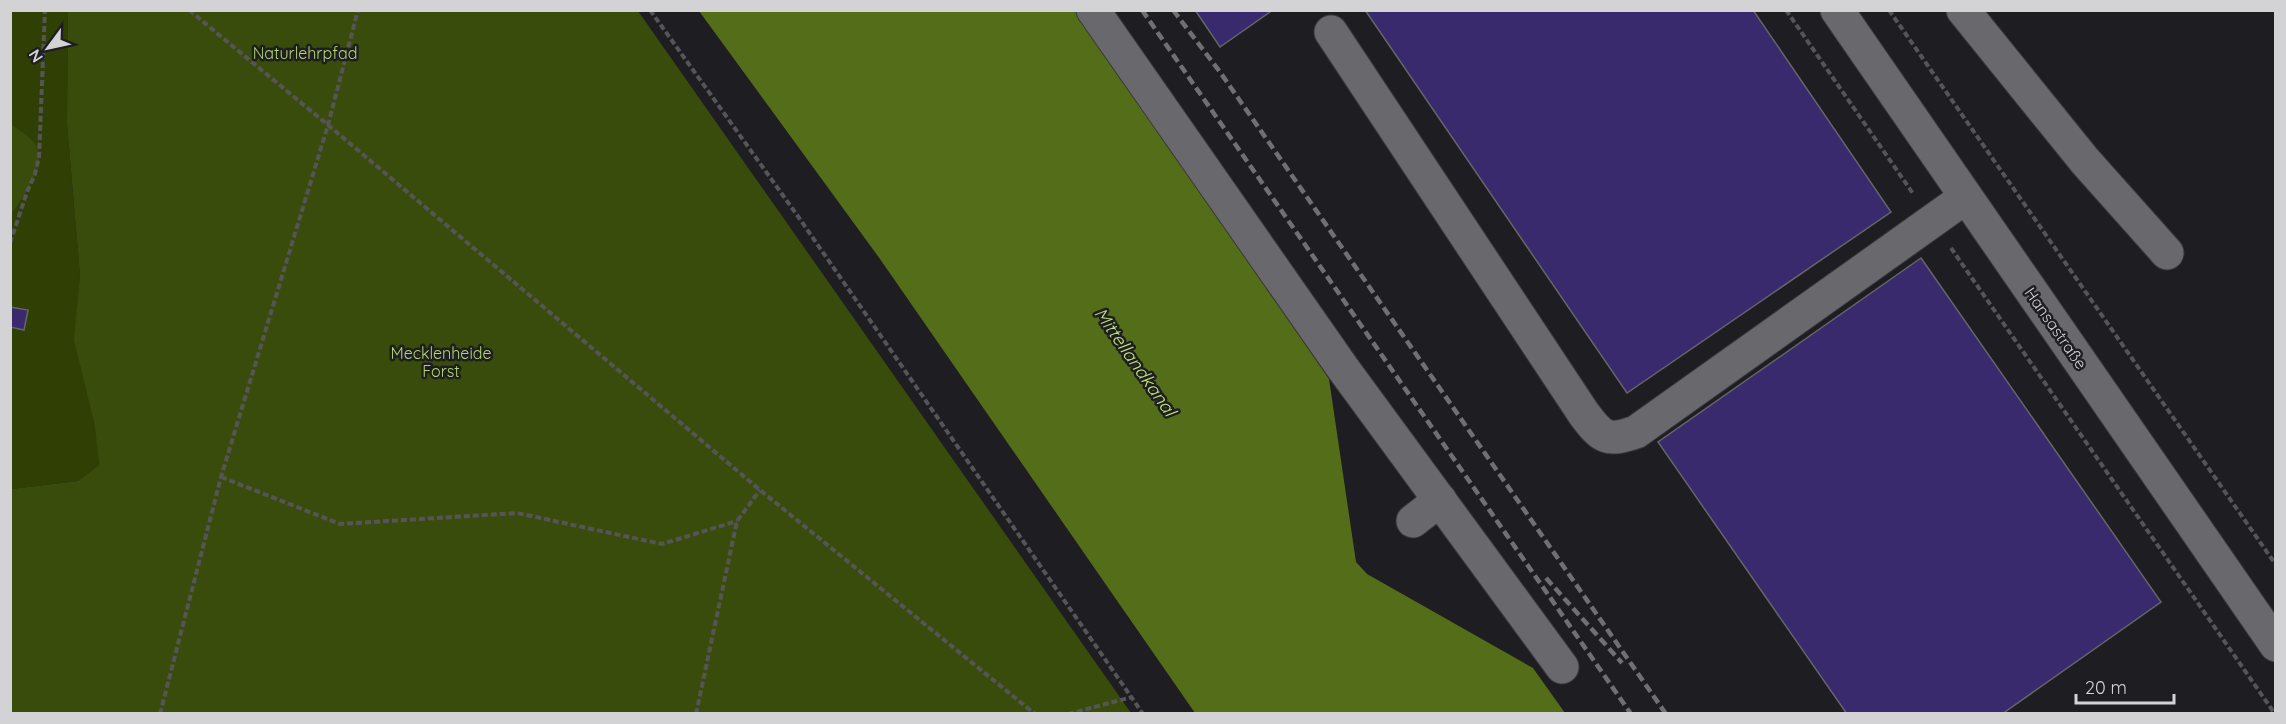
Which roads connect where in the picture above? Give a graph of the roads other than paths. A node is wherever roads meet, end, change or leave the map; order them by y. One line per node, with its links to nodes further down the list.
1 (1093, 10): 7 (street)
2 (1963, 10): 6 (street)
3 (1840, 12): 5 (street, Hansastraße)
4 (1331, 32): 5 (street)
5 (1966, 197): 9 (street, Hansastraße)
6 (2167, 253)
7 (1440, 500): 8 (street); 10 (street)
8 (1413, 521)
9 (2276, 645)
10 (1562, 667)

